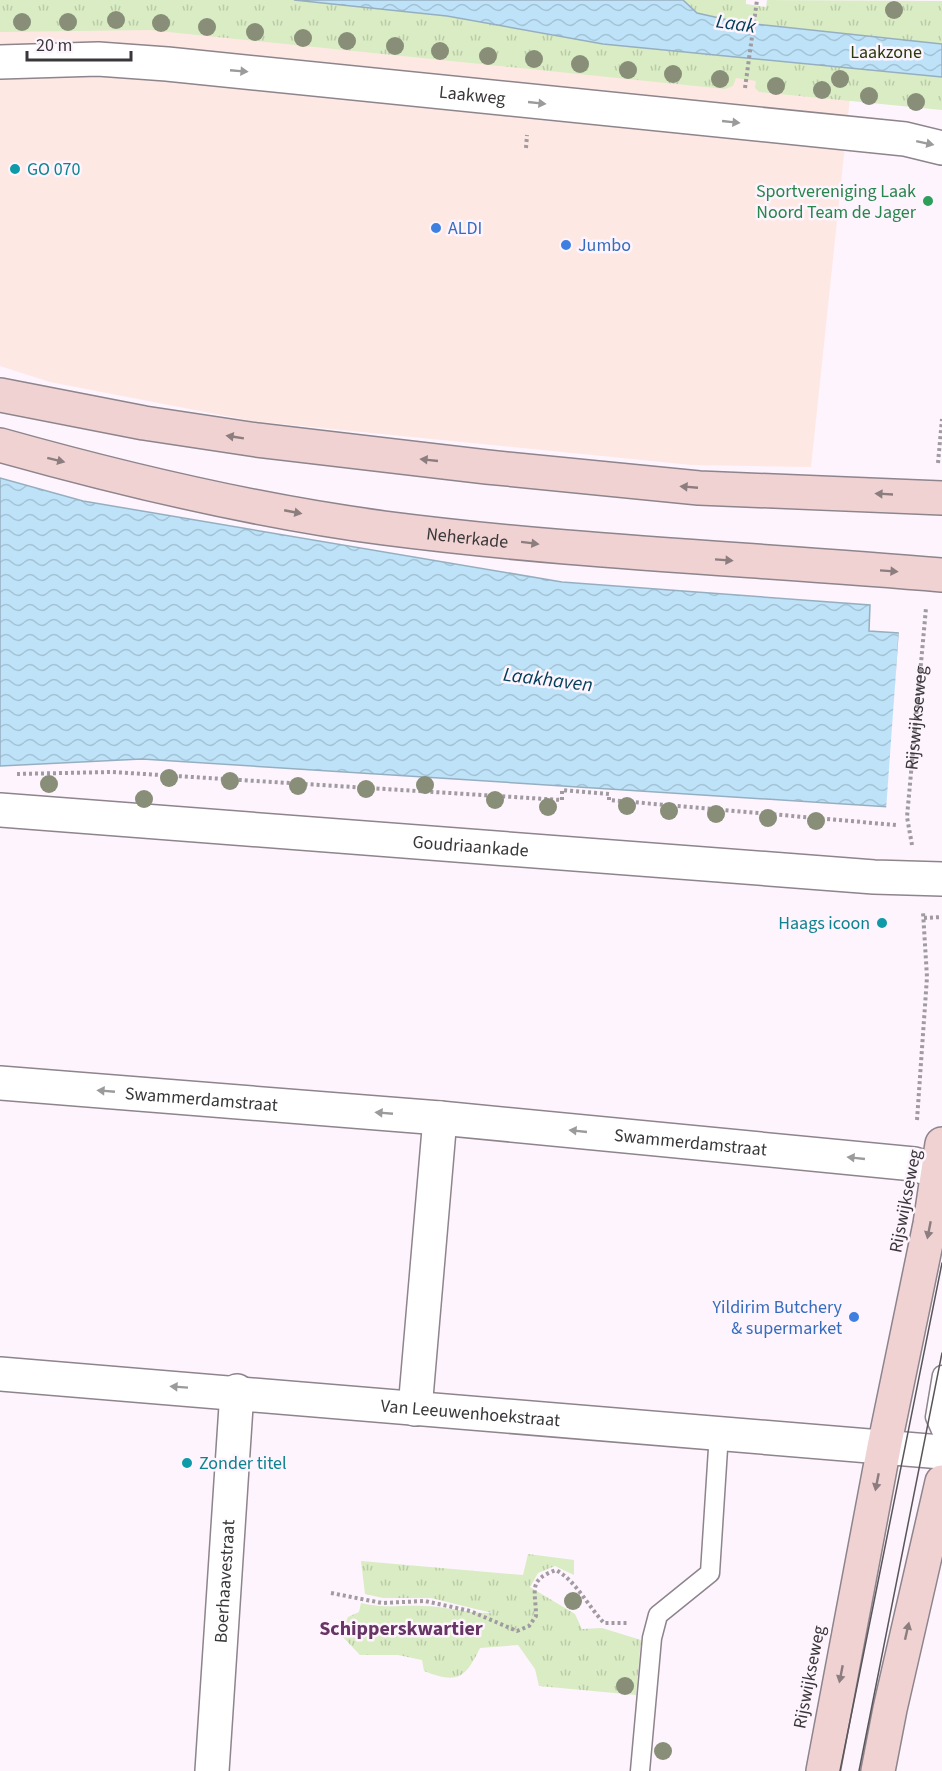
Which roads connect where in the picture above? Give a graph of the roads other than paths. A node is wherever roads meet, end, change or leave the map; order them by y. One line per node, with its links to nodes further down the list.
1 (0, 62): 2 (street, Laakweg, one-way to 2)
2 (942, 148)
3 (0, 395): 5 (main road, one-way to 3)
4 (0, 445): 6 (main road, Neherkade, one-way to 6)
5 (942, 498)
6 (942, 575)
7 (0, 810): 8 (street, Goudriaankade)
8 (930, 879)
9 (0, 1083): 10 (street, Swammerdamstraat, one-way to 9)
10 (440, 1118): 11 (street, Swammerdamstraat, one-way to 10); 15 (street)
11 (934, 1163): 18 (main road, Rijswijkseweg, one-way to 18)
12 (0, 1374): 14 (street, Van Leeuwenhoekstraat, one-way to 12)
13 (942, 1375): 17 (lane)
14 (237, 1391): 15 (street, Van Leeuwenhoekstraat); 21 (street, Boerhaavestraat)
15 (415, 1408): 16 (street, Van Leeuwenhoekstraat)
16 (719, 1433): 18 (street, Van Leeuwenhoekstraat); 22 (lane)
17 (942, 1433)
18 (884, 1447): 19 (street, Van Leeuwenhoekstraat); 23 (main road, Rijswijkseweg, one-way to 23)
19 (942, 1452)
20 (942, 1482): 24 (main road, one-way to 20)
21 (212, 1771)
22 (640, 1771)
23 (823, 1771)
24 (878, 1771)

